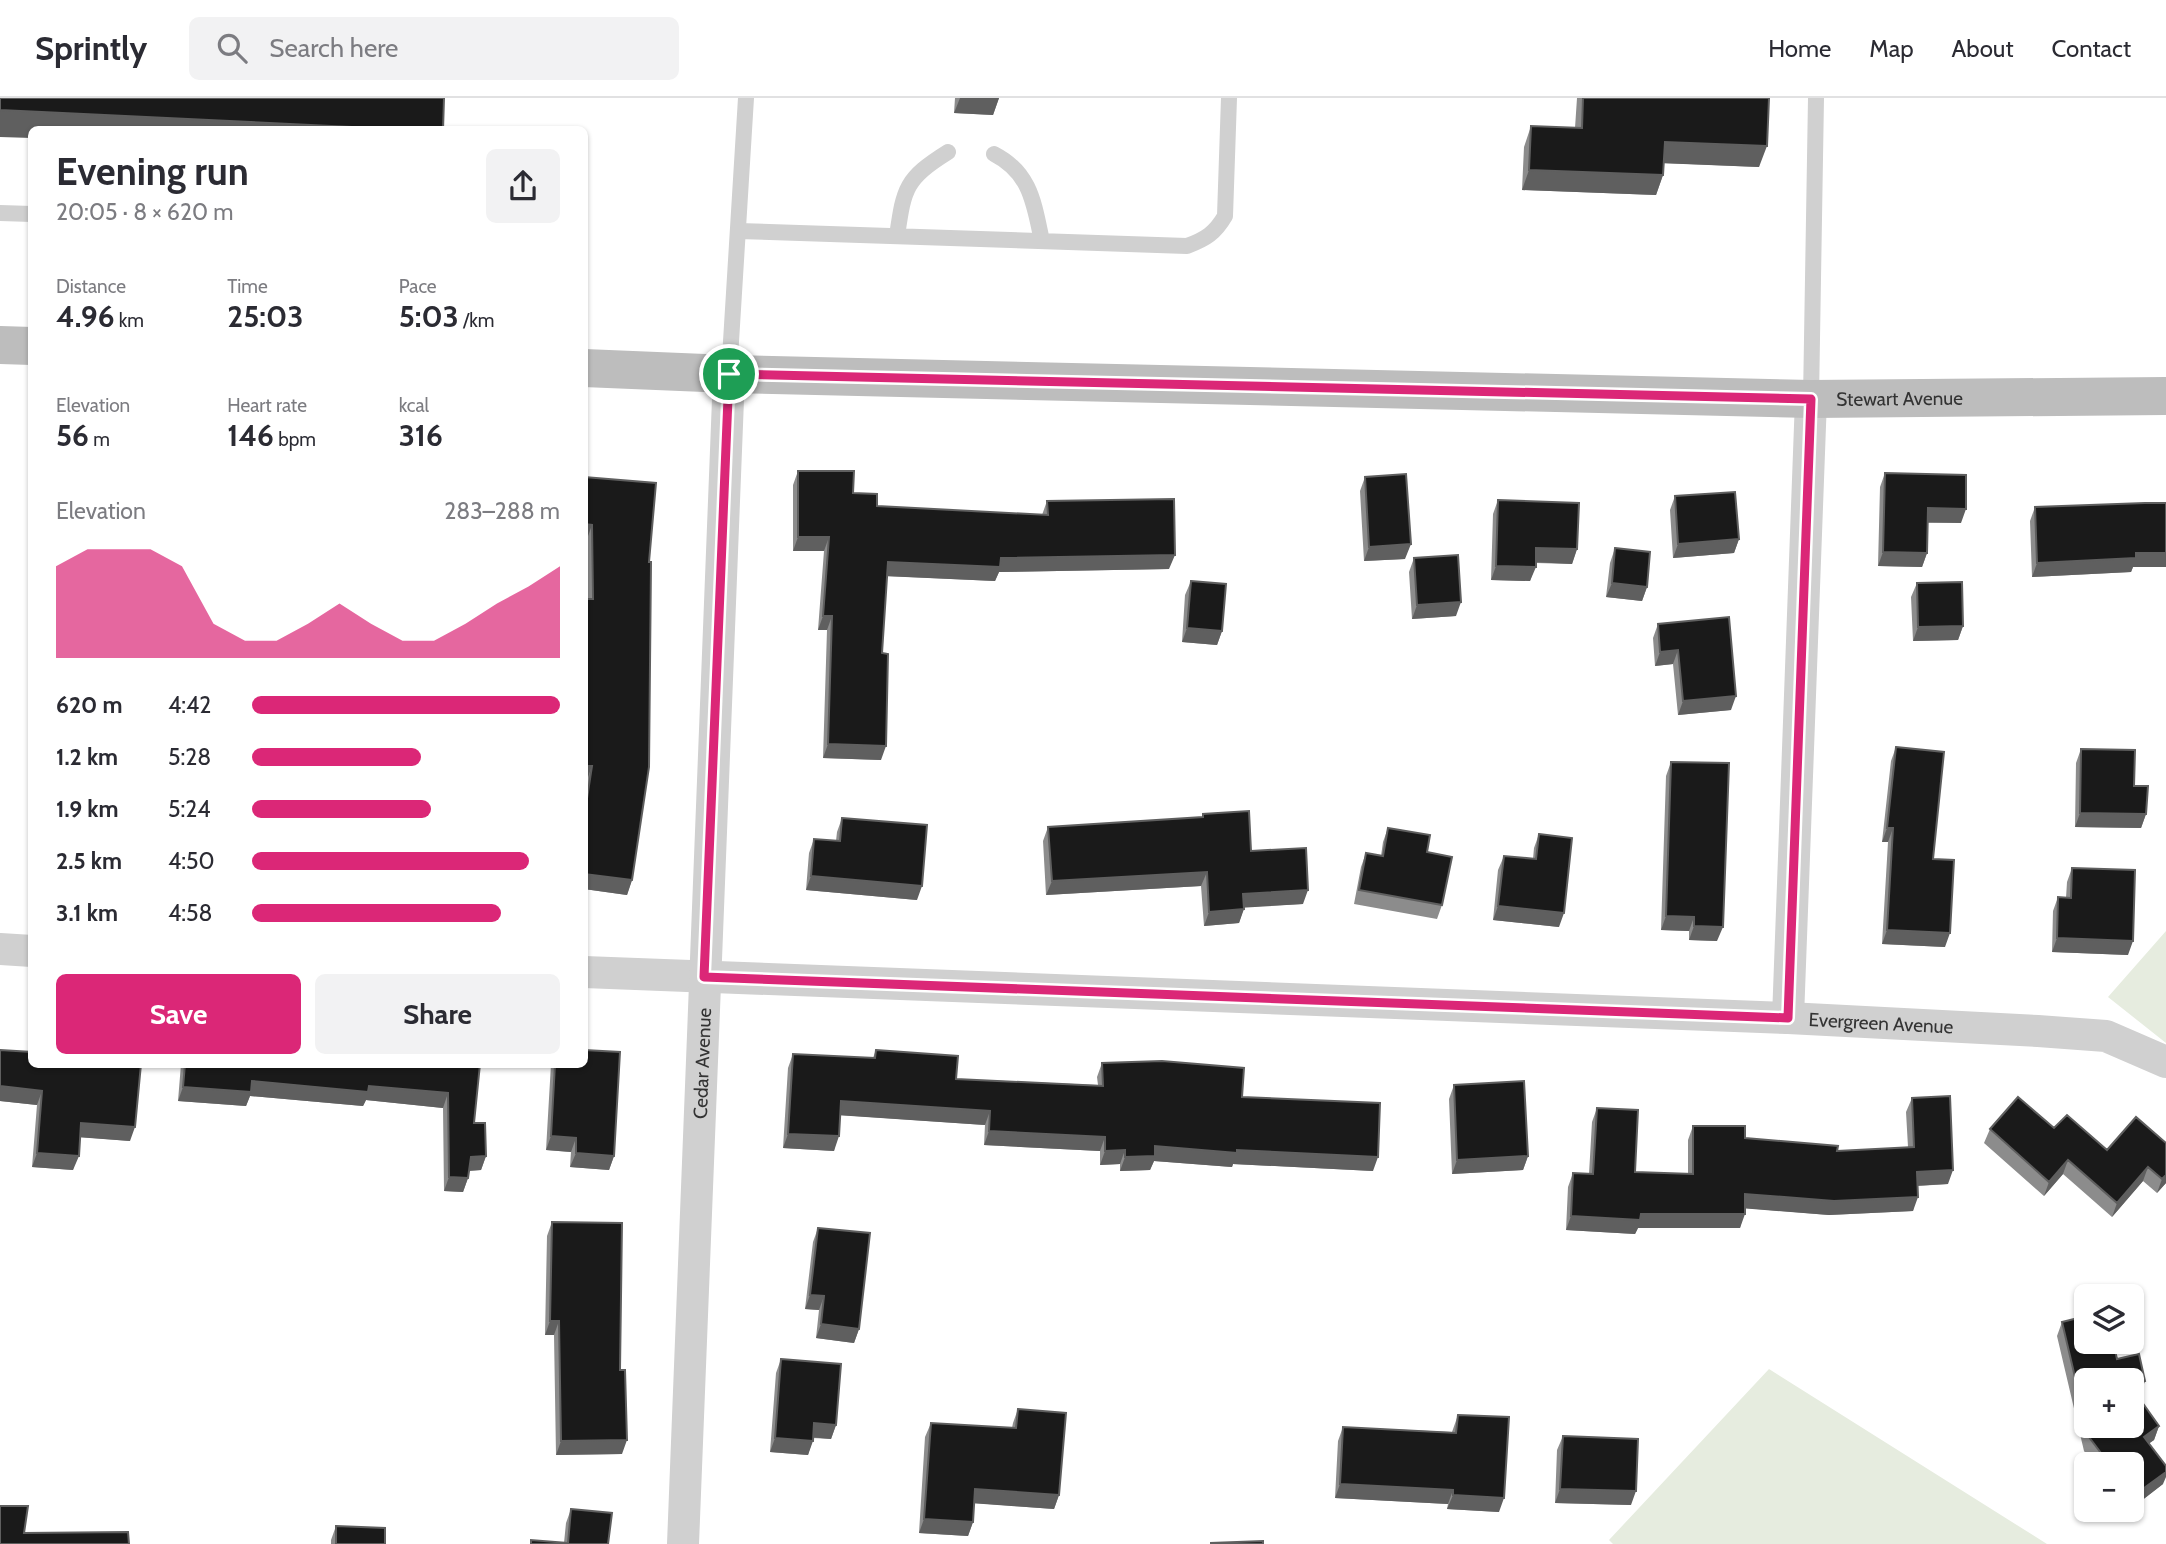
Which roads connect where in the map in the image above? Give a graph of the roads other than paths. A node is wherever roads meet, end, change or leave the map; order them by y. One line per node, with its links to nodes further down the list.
1 (746, 98): 8 (lane)
2 (1229, 98): 10 (lane)
3 (1816, 98): 16 (lane)
4 (948, 152): 9 (lane)
5 (994, 154): 10 (lane)
6 (0, 213): 7 (lane)
7 (28, 214)
8 (738, 231): 9 (lane); 14 (lane)
9 (897, 236): 10 (lane)
10 (1042, 241)
11 (0, 345): 12 (main road)
12 (28, 346)
13 (588, 368): 14 (main road, Stewart Avenue)
14 (729, 374): 16 (main road, Stewart Avenue); 20 (street, Cedar Avenue)
15 (2166, 396): 16 (main road, Stewart Avenue)
16 (1811, 399): 21 (street)
17 (0, 949): 18 (street)
18 (28, 951)
19 (588, 972): 20 (street, Evergreen Avenue)
20 (704, 977): 21 (street, Evergreen Avenue); 23 (street, Cedar Avenue)
21 (1788, 1018): 22 (street, Evergreen Avenue)
22 (2166, 1062)
23 (683, 1544)

